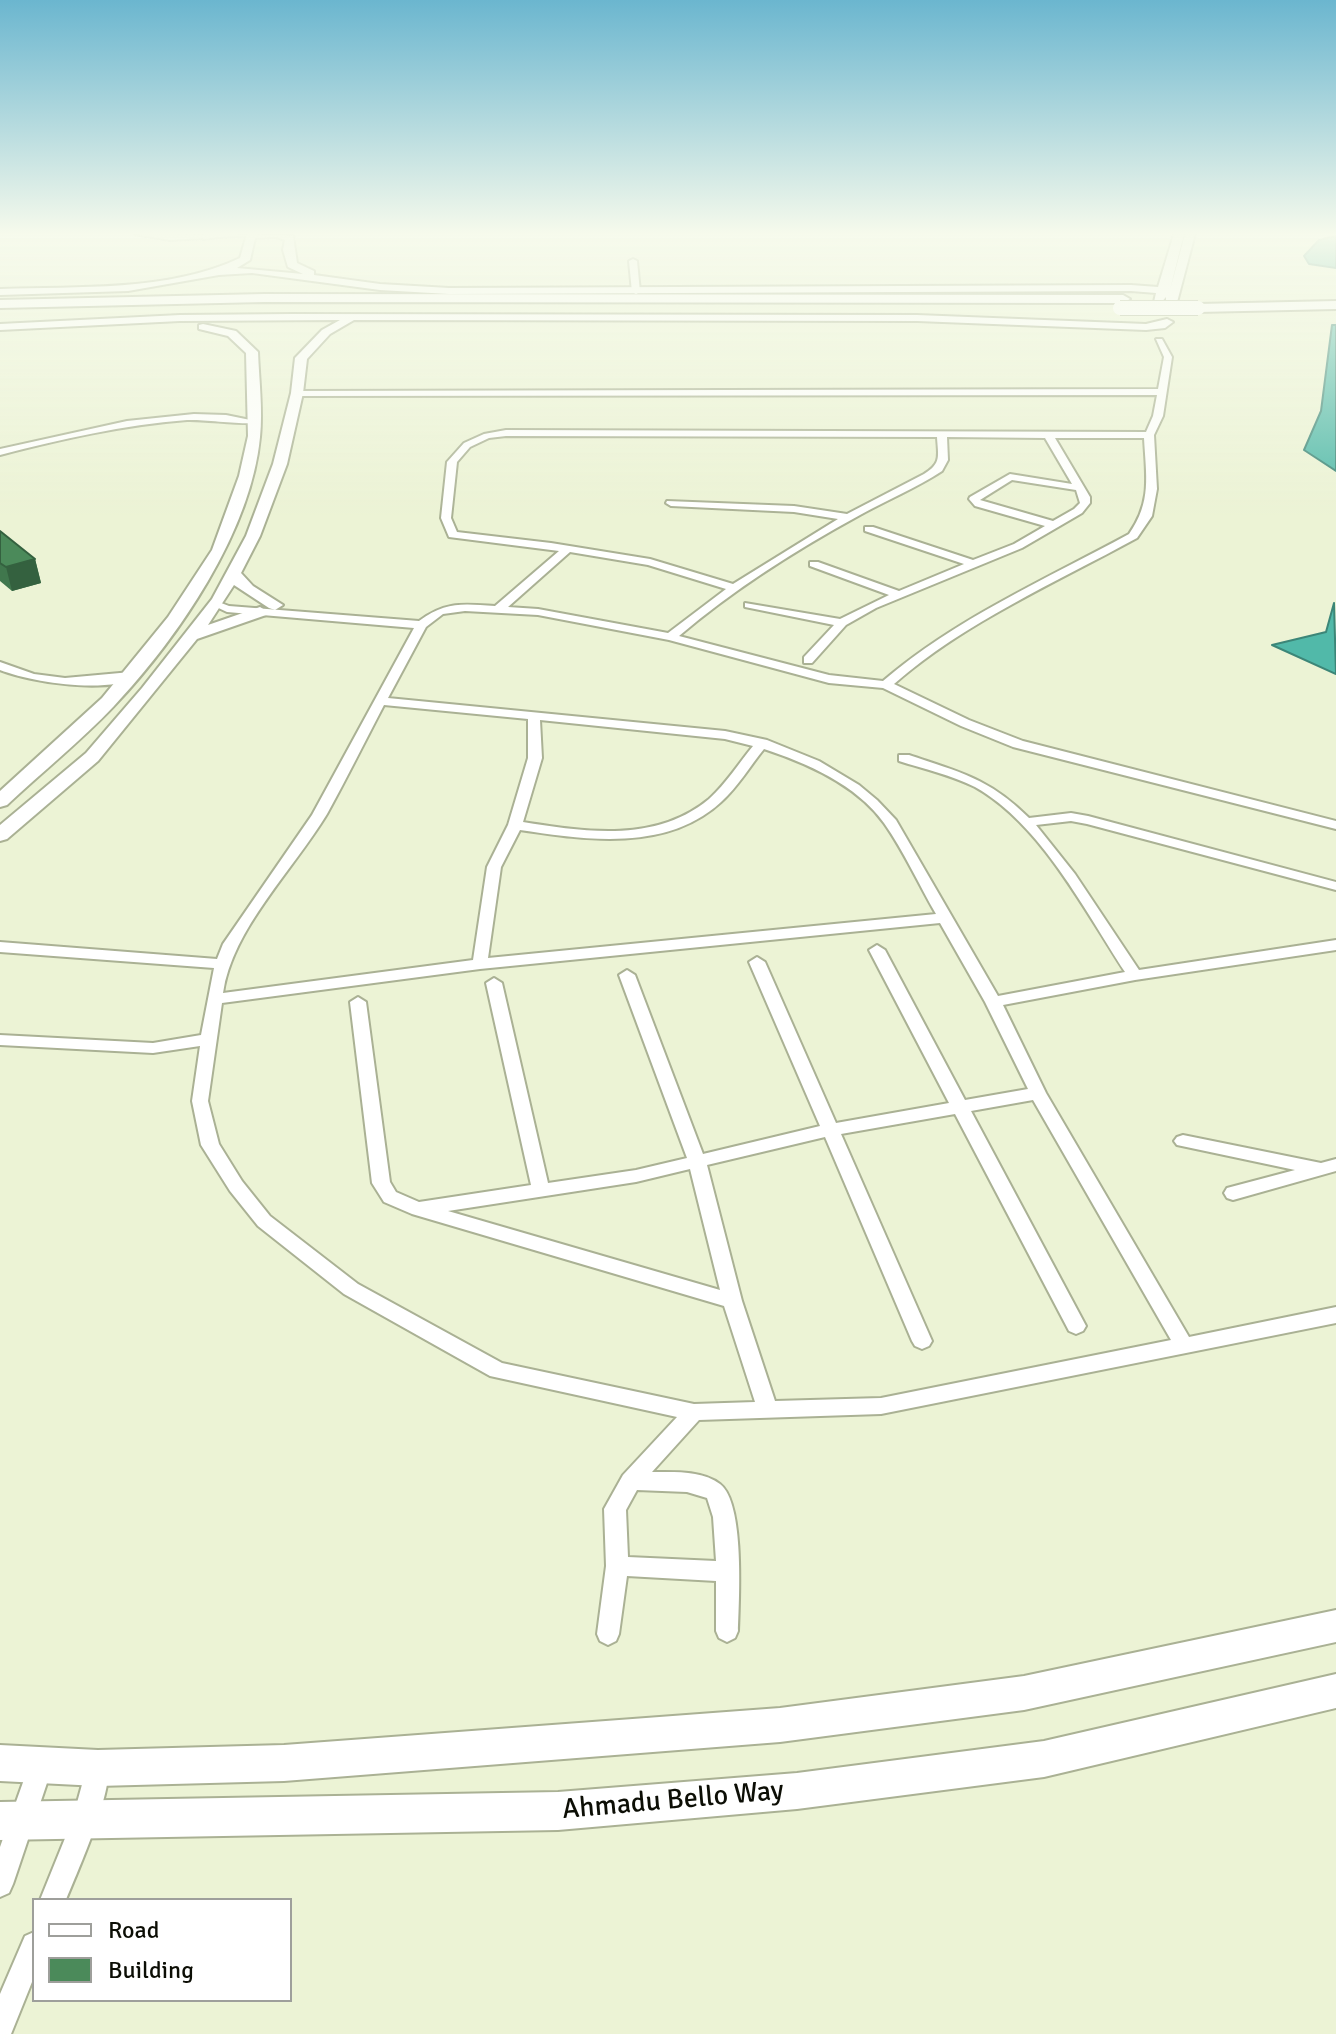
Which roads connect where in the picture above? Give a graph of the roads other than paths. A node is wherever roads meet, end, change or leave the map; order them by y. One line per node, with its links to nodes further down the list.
1 (211, 329): 9 (street)
2 (332, 329): 8 (street)
3 (1135, 329): 6 (street)
4 (1155, 329): 6 (street)
5 (1160, 329): 6 (street)
6 (1154, 334): 7 (street)
7 (1163, 392): 8 (street); 10 (street)
8 (297, 393): 22 (street)
9 (255, 418): 13 (street); 25 (street)
10 (1149, 435): 12 (street); 38 (street)
11 (942, 436): 12 (street); 16 (street); 19 (street)
12 (1049, 436): 14 (street)
13 (0, 452)
14 (1080, 488): 17 (street); 17 (street)
15 (671, 503): 16 (street)
16 (848, 517): 23 (street)
17 (1054, 525): 21 (street)
18 (869, 529): 21 (street)
19 (566, 550): 23 (street); 29 (street)
20 (814, 564): 24 (street)
21 (973, 564): 24 (street)
22 (234, 575): 26 (street); 28 (street)
23 (735, 588): 33 (street)
24 (897, 594): 30 (street)
25 (185, 602): 26 (street); 36 (street)
26 (216, 604): 28 (street); 32 (street)
27 (749, 605): 30 (street)
28 (268, 609): 31 (street); 32 (street)
29 (498, 610): 31 (street); 33 (street)
30 (842, 623): 34 (street)
31 (421, 625): 39 (street)
32 (194, 635): 48 (street)
33 (670, 637): 38 (street)
34 (808, 660)
35 (0, 666): 37 (street)
36 (131, 676): 37 (street); 40 (street)
37 (85, 684): 40 (street)
38 (886, 685): 47 (street)
39 (382, 701): 41 (street); 55 (street)
40 (108, 702): 44 (street)
41 (534, 715): 42 (street); 46 (street)
42 (762, 743): 46 (street); 50 (street)
43 (904, 758): 45 (street)
44 (0, 801)
45 (1026, 822): 49 (street); 58 (street)
46 (515, 825): 56 (street)
47 (1336, 825)
48 (0, 835)
49 (1336, 886)
50 (945, 918): 56 (street); 62 (street)
51 (1336, 945): 58 (street)
52 (0, 947): 55 (street)
53 (877, 950): 66 (street)
54 (757, 962): 67 (street)
55 (223, 964): 60 (street)
56 (480, 964): 60 (street)
57 (627, 975): 69 (street)
58 (1135, 975): 62 (street)
59 (494, 983): 71 (street)
60 (215, 999): 63 (street)
61 (358, 1002): 73 (street)
62 (993, 1002): 65 (street)
63 (209, 1039): 64 (street); 80 (street)
64 (0, 1040)
65 (1038, 1093): 66 (street); 78 (street)
66 (960, 1105): 67 (street); 76 (street)
67 (830, 1130): 69 (street); 77 (street)
68 (1183, 1141): 70 (street)
69 (697, 1161): 71 (street); 74 (street)
70 (1328, 1167): 72 (street)
71 (541, 1192): 73 (street)
72 (1233, 1193)
73 (418, 1209): 74 (street)
74 (732, 1301): 79 (street)
75 (1336, 1315): 78 (street)
76 (1076, 1326)
77 (922, 1341)
78 (1183, 1344): 79 (street)
79 (768, 1410): 80 (street)
80 (694, 1412): 81 (street)
81 (631, 1481): 82 (street); 83 (street)
82 (617, 1566): 83 (street); 86 (street)
83 (726, 1571): 85 (street)
84 (1336, 1626): 90 (main road)
85 (727, 1631)
86 (608, 1634)
87 (1336, 1691): 91 (main road, Ahmadu Bello Way)
88 (0, 1763): 89 (main road)
89 (41, 1765): 90 (main road); 92 (street)
90 (98, 1768): 91 (street)
91 (85, 1821): 92 (main road, Ahmadu Bello Way); 94 (street)
92 (12, 1822): 93 (street)
93 (0, 1884)
94 (54, 1898)
95 (32, 1950): 96 (street)
96 (0, 2027)

